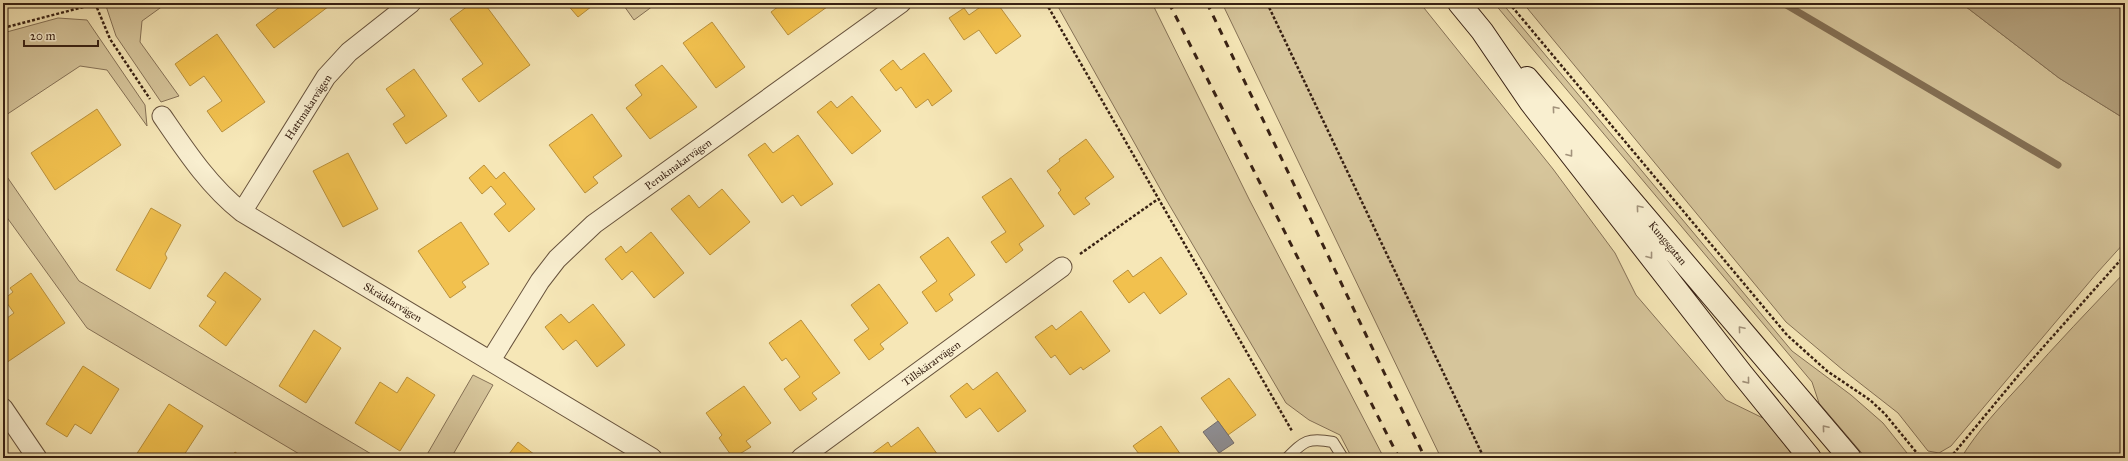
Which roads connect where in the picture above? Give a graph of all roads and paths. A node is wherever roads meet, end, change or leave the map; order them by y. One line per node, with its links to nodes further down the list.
1 (411, 3): 12 (street, Hattmakarvägen)
2 (901, 3): 15 (street, Perukmakarvägen)
3 (1046, 3): 11 (path)
4 (1266, 3): 23 (path)
5 (1459, 3): 9 (main road, Kungsgatan)
6 (1510, 3): 26 (path)
7 (95, 4): 8 (path); 10 (path)
8 (3, 28)
9 (1482, 32): 24 (main road, Kungsgatan, one-way to 24); 25 (main road, Kungsgatan, one-way to 9)
10 (162, 116): 12 (street, Skräddarvägen)
11 (1158, 199): 14 (path); 17 (path)
12 (242, 212): 15 (street, Skräddarvägen)
13 (2125, 255): 27 (path)
14 (1062, 267): 20 (street, Tillskärarvägen)
15 (491, 360): 19 (street, Skräddarvägen)
16 (3, 408): 18 (street)
17 (1299, 446): 21 (lane); 22 (lane)
18 (37, 458)
19 (652, 458)
20 (801, 458)
21 (1287, 458)
22 (1343, 458)
23 (1484, 458)
24 (1810, 458)
25 (1850, 458)
26 (1921, 458)
27 (1950, 458)

